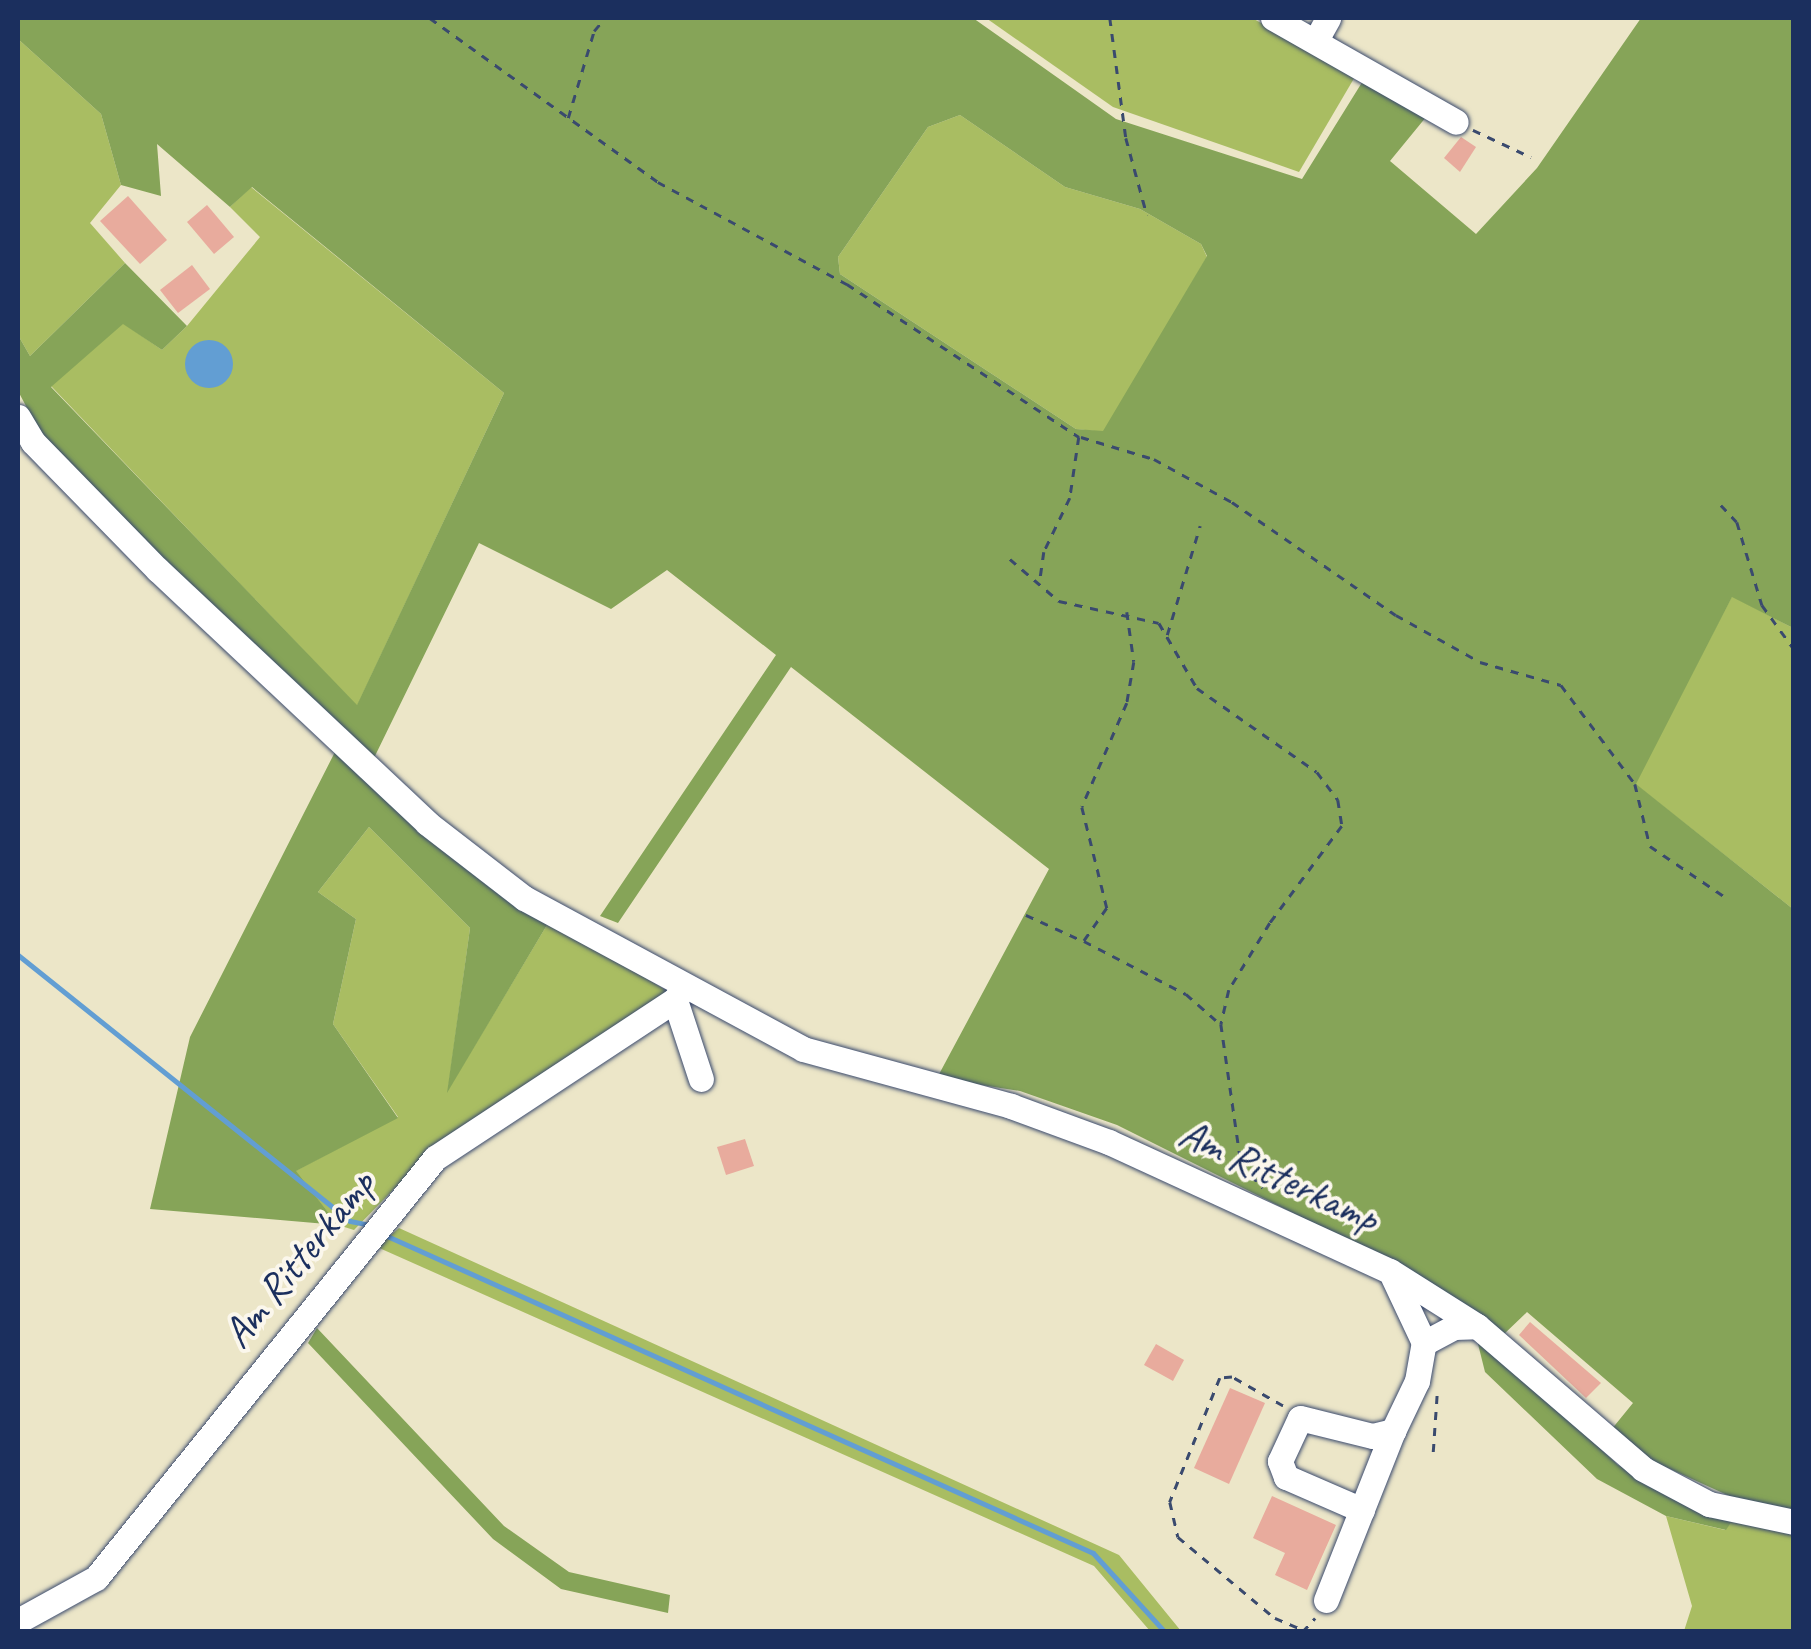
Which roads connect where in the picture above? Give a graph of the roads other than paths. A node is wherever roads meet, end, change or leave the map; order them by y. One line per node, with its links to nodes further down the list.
1 (1273, 18): 2 (street)
2 (1322, 29): 3 (street)
3 (1456, 122)
4 (18, 417): 5 (street, Am Ritterkamp)
5 (679, 994): 6 (street); 7 (street, Am Ritterkamp); 14 (street, Am Ritterkamp)
6 (701, 1079)
7 (1390, 1271): 8 (street, Am Ritterkamp); 9 (street)
8 (1477, 1326): 9 (street); 12 (street, Am Ritterkamp)
9 (1423, 1351): 10 (street)
10 (1393, 1431): 11 (street); 11 (street)
11 (1362, 1510): 13 (street)
12 (1794, 1522)
13 (1326, 1600)
14 (18, 1620)

